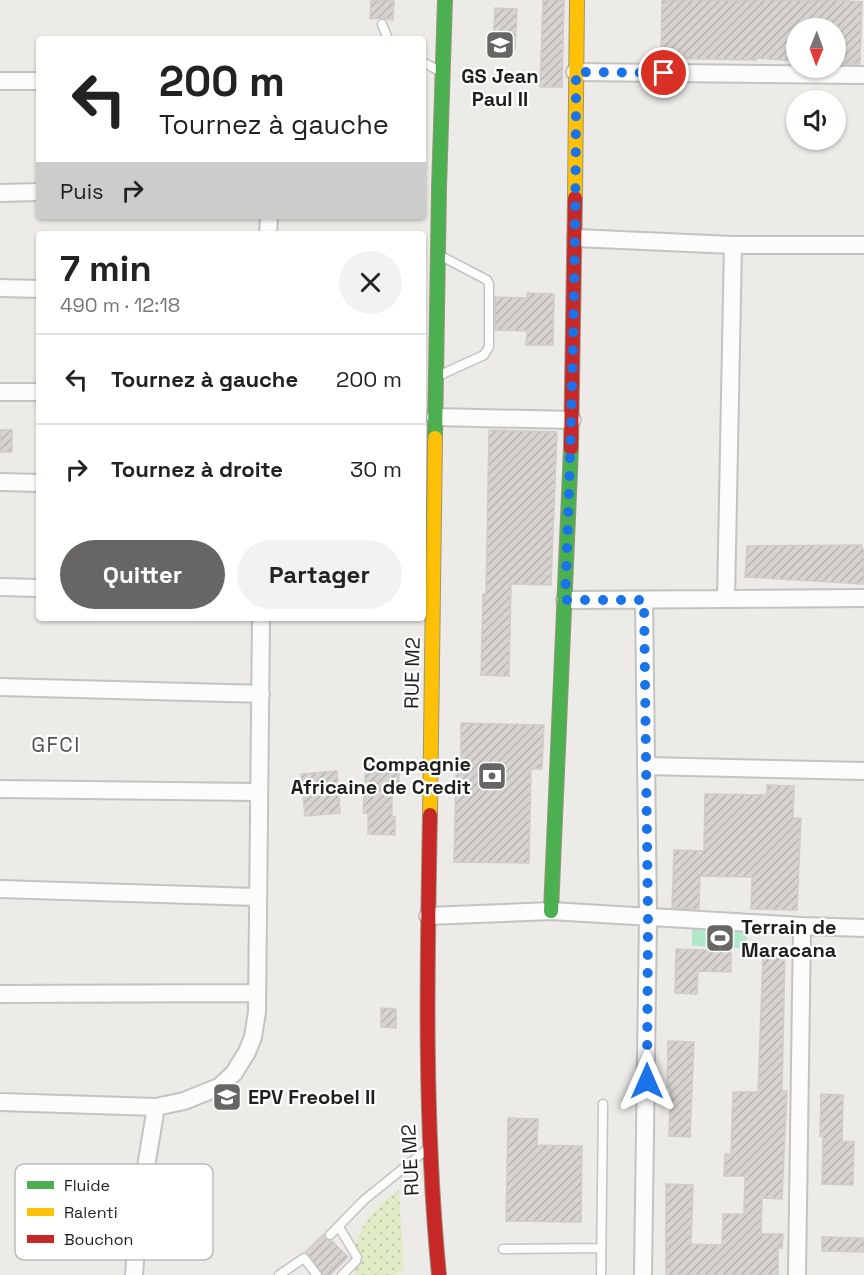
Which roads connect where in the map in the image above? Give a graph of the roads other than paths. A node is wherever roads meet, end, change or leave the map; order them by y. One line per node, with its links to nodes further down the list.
1 (445, 0): 7 (main road, RUE M2)
2 (577, 0): 6 (main road)
3 (382, 24): 4 (lane)
4 (386, 36)
5 (426, 64): 7 (lane)
6 (576, 72): 8 (street); 13 (main road)
7 (442, 73): 16 (main road, RUE M2)
8 (864, 75)
9 (0, 81): 10 (street)
10 (36, 81)
11 (36, 192): 12 (street)
12 (0, 193)
13 (576, 238): 14 (street); 23 (main road)
14 (733, 245): 15 (street); 29 (street)
15 (864, 245)
16 (437, 255): 19 (main road, RUE M2); 19 (lane)
17 (0, 288): 18 (street)
18 (36, 289)
19 (435, 377): 22 (main road, RUE M2)
20 (0, 392): 21 (street)
21 (36, 392)
22 (435, 417): 23 (street); 42 (main road, RUE M2)
23 (572, 420): 30 (main road)
24 (0, 482): 25 (street)
25 (36, 483)
26 (0, 587): 27 (street)
27 (36, 588)
28 (864, 598): 29 (street)
29 (726, 599): 31 (street)
30 (565, 600): 31 (street); 41 (main road)
31 (644, 600): 35 (street)
32 (261, 621): 34 (street)
33 (0, 687): 34 (street)
34 (261, 694): 38 (street)
35 (646, 766): 36 (street); 43 (street)
36 (864, 771)
37 (0, 789): 38 (street)
38 (259, 792): 40 (street)
39 (0, 889): 40 (street)
40 (258, 897): 46 (street)
41 (551, 911): 42 (street); 43 (street)
42 (428, 916): 51 (main road, RUE M2)
43 (648, 917): 44 (street); 64 (street)
44 (802, 926): 45 (street); 65 (street)
45 (864, 928)
46 (256, 993): 47 (street); 50 (street)
47 (0, 994)
48 (0, 1102): 50 (street)
49 (603, 1104): 55 (lane)
50 (156, 1107): 52 (street)
51 (428, 1147): 53 (lane); 62 (main road, RUE M2)
52 (146, 1164)
53 (339, 1227): 54 (lane); 61 (lane)
54 (330, 1235)
55 (601, 1248): 56 (lane); 63 (lane)
56 (503, 1249)
57 (135, 1260): 58 (street)
58 (134, 1275)
59 (279, 1275): 60 (lane)
60 (317, 1275)
61 (342, 1275)
62 (439, 1275)
63 (601, 1275)
64 (643, 1275)
65 (797, 1275)

